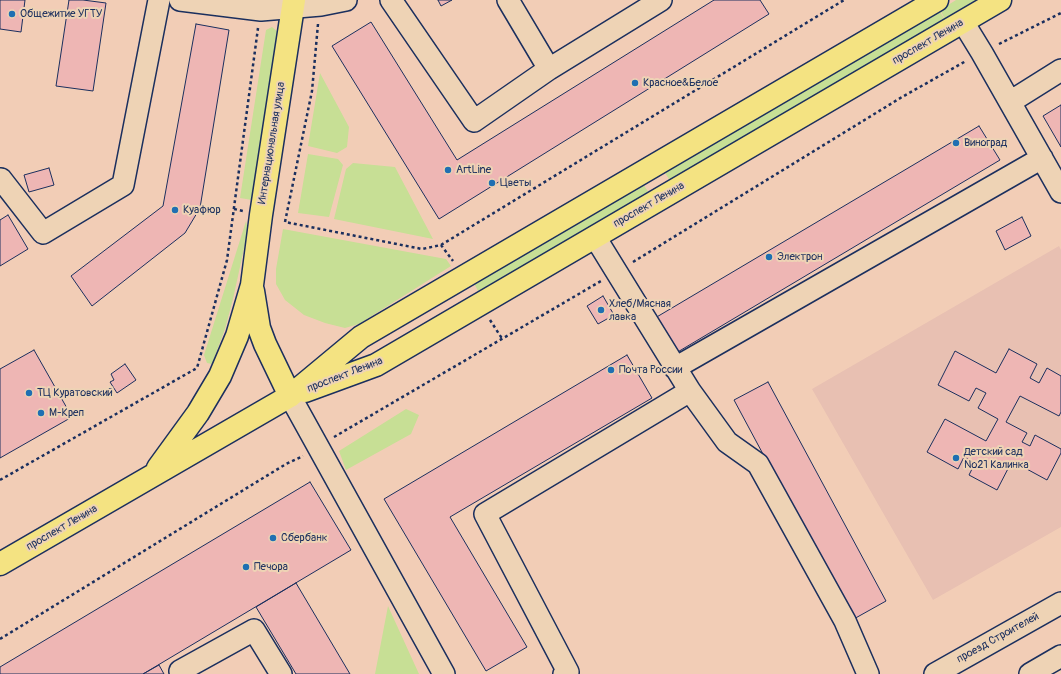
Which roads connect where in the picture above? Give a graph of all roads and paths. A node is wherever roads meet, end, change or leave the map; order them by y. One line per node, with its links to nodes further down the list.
1 (159, 0): 20 (street)
2 (180, 0): 12 (street)
3 (346, 0): 11 (street)
4 (391, 0): 16 (street)
5 (508, 0): 16 (street)
6 (661, 0): 16 (street)
7 (844, 0): 23 (path)
8 (1000, 0): 14 (main road, проспект Ленина)
9 (925, 3): 25 (main road, проспект Ленина)
10 (294, 4): 11 (street); 12 (street); 26 (main road, Интернациональная улица)
11 (321, 5): 23 (path)
12 (261, 10): 34 (path)
13 (1061, 13): 15 (path)
14 (963, 22): 15 (street); 22 (main road, проспект Ленина)
15 (982, 53): 18 (street); 24 (path)
16 (549, 69)
17 (1061, 70): 18 (street)
18 (1010, 102): 19 (street)
19 (1042, 158): 21 (street); 29 (street)
20 (0, 180)
21 (1060, 190)
22 (595, 237): 24 (street); 27 (main road, проспект Ленина)
23 (441, 244): 25 (path)
24 (617, 271): 28 (path); 29 (street)
25 (464, 277): 31 (main road, проспект Ленина)
26 (252, 285): 31 (main road, Интернациональная улица); 33 (main road, Интернациональная улица)
27 (480, 304): 28 (path); 31 (main road, проспект Ленина)
28 (502, 340): 32 (path)
29 (676, 368): 30 (street)
30 (690, 391): 42 (street); 43 (street)
31 (290, 396): 32 (street); 33 (main road, проспект Ленина)
32 (319, 447): 37 (path); 41 (street)
33 (153, 476): 35 (main road, проспект Ленина)
34 (0, 480)
35 (0, 564)
36 (1061, 603): 44 (street, проезд Строителей)
37 (0, 639)
38 (1061, 656): 45 (street)
39 (182, 674): 40 (street)
40 (281, 674)
41 (443, 674)
42 (564, 674)
43 (868, 674)
44 (934, 674)
45 (1030, 674)

